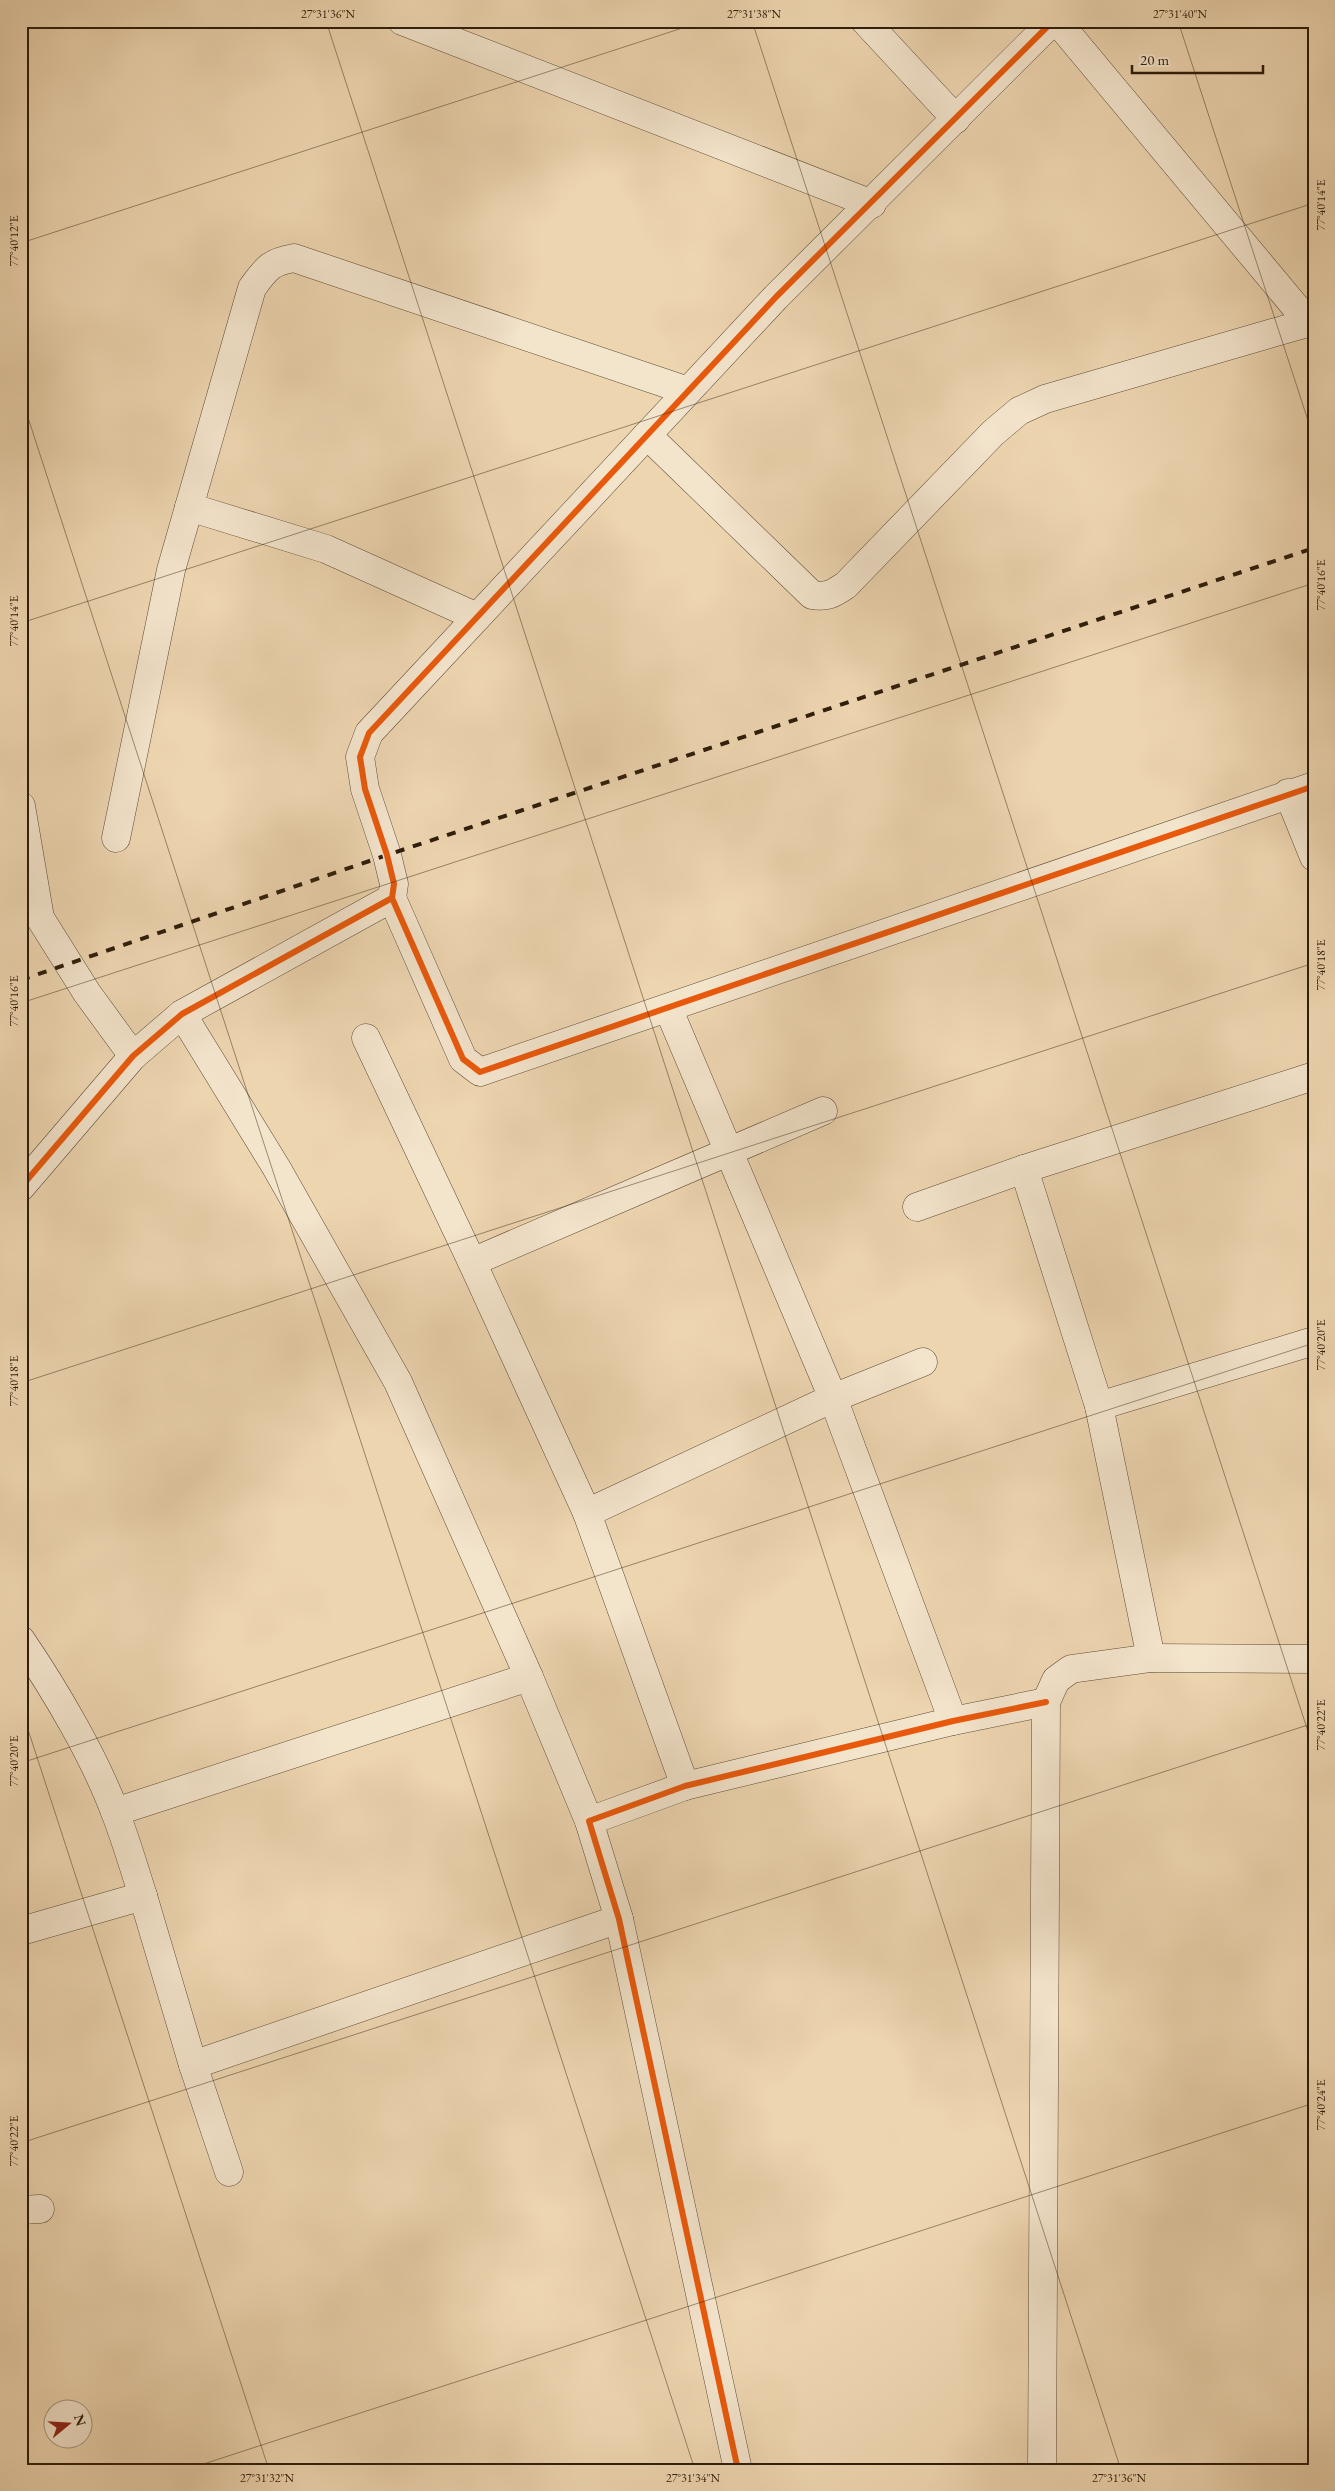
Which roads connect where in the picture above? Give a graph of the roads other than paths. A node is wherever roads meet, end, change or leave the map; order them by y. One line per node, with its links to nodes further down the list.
1 (402, 21): 5 (street)
2 (865, 21): 4 (street)
3 (1055, 21): 4 (street); 6 (street)
4 (956, 119): 5 (street)
5 (872, 204): 7 (street)
6 (1312, 322): 8 (street)
7 (688, 391): 8 (street); 9 (street)
8 (647, 435): 10 (street)
9 (189, 507): 10 (street); 14 (street)
10 (478, 617): 16 (street)
11 (1314, 786): 12 (street)
12 (1288, 793): 15 (street); 17 (street)
13 (21, 806): 20 (street)
14 (116, 838)
15 (1314, 857)
16 (392, 898): 17 (street); 18 (street)
17 (668, 1008): 23 (street)
18 (182, 1014): 20 (street); 36 (street)
19 (366, 1038): 27 (street)
20 (133, 1056): 25 (street)
21 (1314, 1076): 24 (street)
22 (823, 1110): 23 (street)
23 (728, 1149): 27 (street); 30 (street)
24 (1024, 1170): 26 (street); 31 (street)
25 (21, 1187)
26 (917, 1207)
27 (472, 1262): 32 (street)
28 (1314, 1341): 31 (street)
29 (923, 1362): 30 (street)
30 (833, 1398): 32 (street); 38 (street)
31 (1099, 1406): 34 (street)
32 (587, 1513): 39 (street)
33 (21, 1640): 40 (street)
34 (1151, 1658): 35 (street); 37 (street)
35 (1314, 1659)
36 (529, 1677): 40 (street); 41 (street)
37 (1046, 1702): 38 (street); 48 (street)
38 (953, 1721): 39 (street)
39 (685, 1786): 41 (street)
40 (115, 1812): 42 (street)
41 (589, 1821): 43 (street)
42 (143, 1896): 44 (street); 45 (street)
43 (619, 1920): 45 (street); 47 (street)
44 (21, 1930)
45 (193, 2065): 46 (street)
46 (228, 2172)
47 (738, 2470)
48 (1042, 2470)

